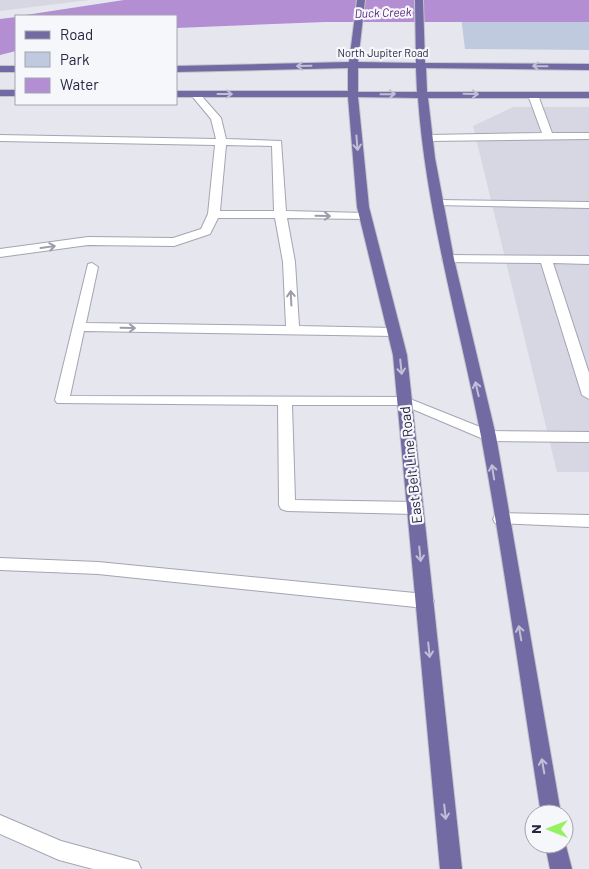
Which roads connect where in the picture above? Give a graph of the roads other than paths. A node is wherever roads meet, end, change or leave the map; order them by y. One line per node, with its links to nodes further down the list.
1 (361, 0): 3 (main road, East Belt Line Road)
2 (419, 0): 4 (main road)
3 (353, 65): 4 (main road, North Jupiter Road); 8 (main road, North Jupiter Road, one-way to 8); 13 (main road, East Belt Line Road)
4 (421, 65): 5 (main road, North Jupiter Road, one-way to 4); 14 (main road)
5 (589, 67)
6 (0, 69): 7 (main road)
7 (15, 69)
8 (178, 69)
9 (0, 93): 10 (main road)
10 (15, 93)
11 (178, 94): 12 (main road)
12 (195, 94): 13 (main road, one-way to 13); 21 (street)
13 (353, 94): 14 (main road, one-way to 14); 26 (main road, East Belt Line Road, one-way to 26)
14 (423, 94): 15 (main road, one-way to 15); 20 (main road)
15 (533, 95): 16 (main road); 17 (street)
16 (589, 95)
17 (548, 136): 18 (street); 20 (street)
18 (589, 136)
19 (0, 138): 21 (street)
20 (428, 138): 22 (main road)
21 (221, 142): 24 (street); 25 (street)
22 (439, 203): 23 (street); 28 (main road)
23 (589, 205)
24 (214, 214): 25 (street); 27 (street, one-way to 24)
25 (280, 215): 26 (street, one-way to 26); 33 (street, one-way to 25)
26 (365, 216): 34 (main road, East Belt Line Road)
27 (0, 253)
28 (448, 259): 29 (street); 38 (main road, one-way to 28)
29 (546, 260): 30 (street); 35 (street)
30 (589, 260)
31 (92, 267): 32 (street)
32 (79, 327): 33 (street, one-way to 33); 36 (street)
33 (292, 330): 34 (street)
34 (394, 332): 37 (main road, East Belt Line Road, one-way to 37)
35 (589, 395)
36 (285, 400): 37 (street); 40 (street)
37 (405, 400): 38 (street); 40 (main road, East Belt Line Road)
38 (488, 436): 39 (street); 41 (main road, one-way to 38)
39 (589, 437)
40 (415, 508): 44 (main road, East Belt Line Road, one-way to 44)
41 (501, 520): 42 (street); 45 (main road, one-way to 41)
42 (589, 521)
43 (0, 564): 44 (street)
44 (425, 601): 49 (main road, East Belt Line Road, one-way to 49)
45 (549, 804)
46 (0, 824): 48 (street)
47 (558, 854): 50 (main road)
48 (130, 869)
49 (451, 869)
50 (560, 869)

